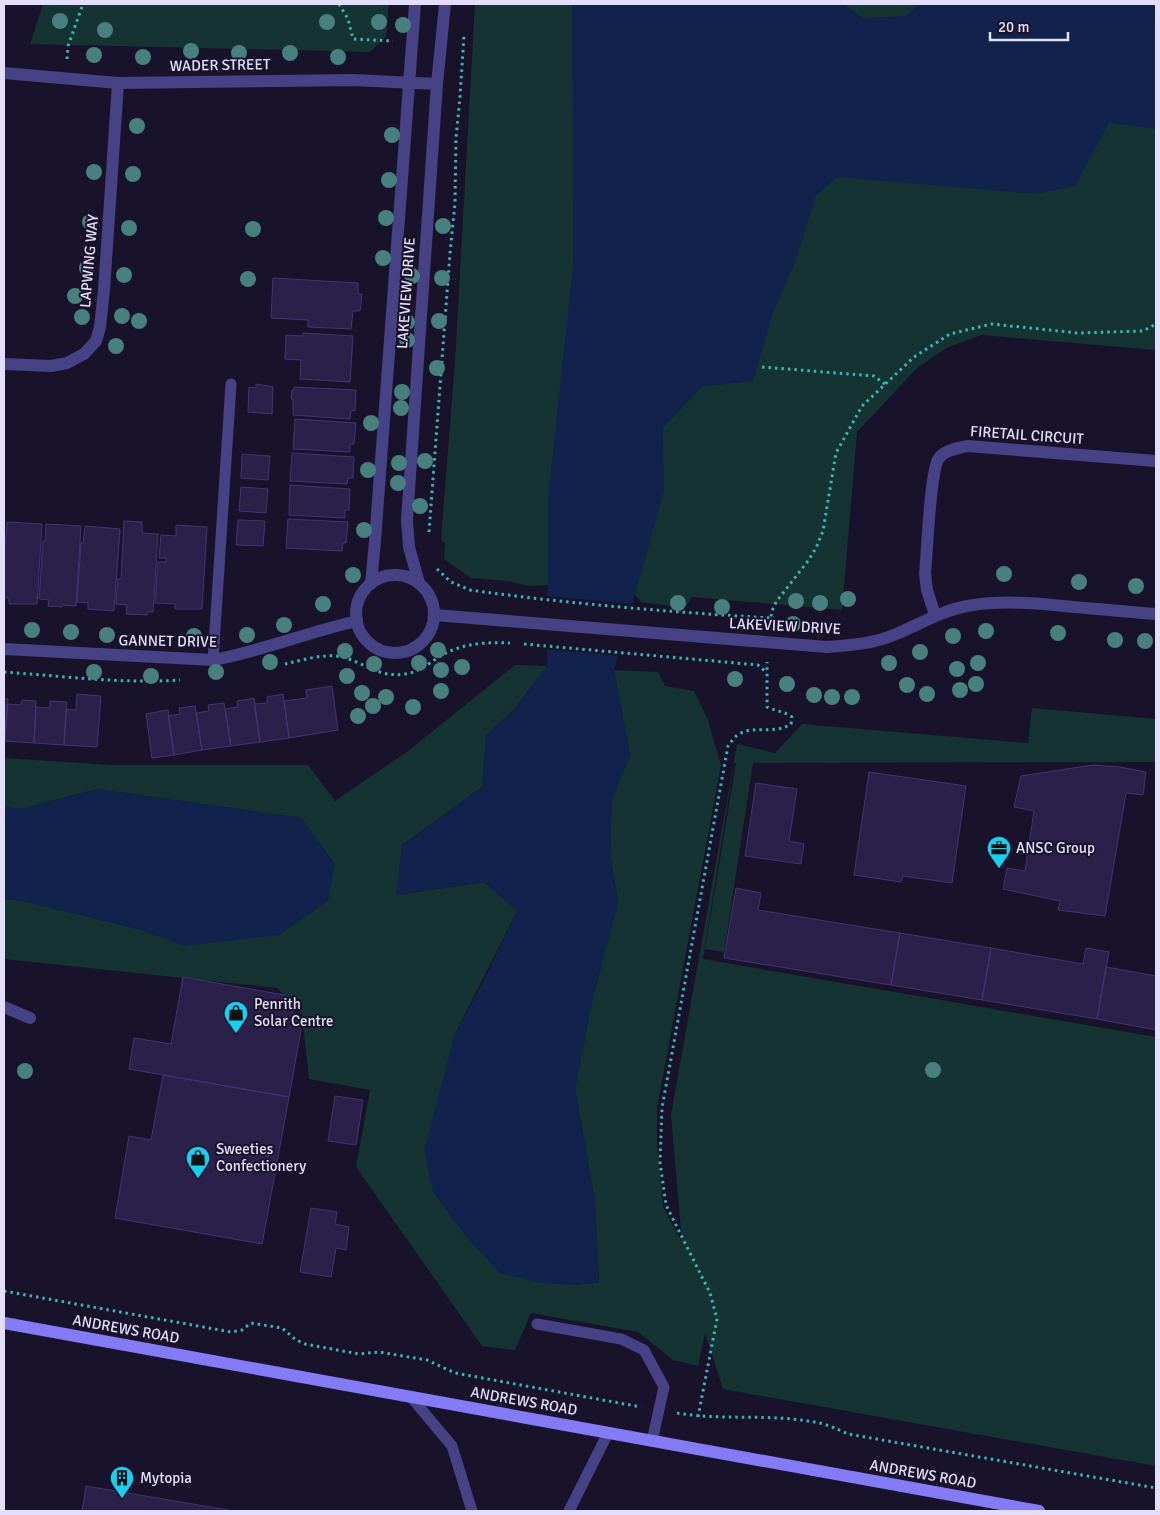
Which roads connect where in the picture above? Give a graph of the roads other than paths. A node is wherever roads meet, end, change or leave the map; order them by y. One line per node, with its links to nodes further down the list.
1 (415, 4): 4 (street, LAKEVIEW DRIVE)
2 (445, 4): 6 (street, LAKEVIEW DRIVE)
3 (4, 73): 5 (street, WADER STREET)
4 (410, 82): 5 (street, WADER STREET); 6 (street, WADER STREET); 11 (street, LAKEVIEW DRIVE)
5 (118, 83): 7 (street, LAPWING WAY)
6 (437, 84): 10 (street, LAKEVIEW DRIVE)
7 (4, 364)
8 (230, 384): 17 (lane)
9 (1156, 461): 13 (street, FIRETAIL CIRCUIT)
10 (419, 583): 11 (street); 14 (street)
11 (371, 584): 15 (street)
12 (1156, 614): 13 (street, LAKEVIEW DRIVE)
13 (935, 615): 14 (street, LAKEVIEW DRIVE)
14 (435, 616): 15 (street)
15 (357, 621): 17 (street, GANNET DRIVE)
16 (4, 649): 17 (street, GANNET DRIVE)
17 (213, 660)
18 (4, 1007): 19 (street)
19 (30, 1018)
20 (4, 1323): 22 (main road, ANDREWS ROAD)
21 (537, 1324): 24 (lane)
22 (411, 1397): 23 (main road, ANDREWS ROAD); 25 (lane)
23 (608, 1433): 24 (main road, ANDREWS ROAD); 26 (lane)
24 (652, 1441): 27 (main road, ANDREWS ROAD)
25 (472, 1511)
26 (569, 1511)
27 (1039, 1511)

